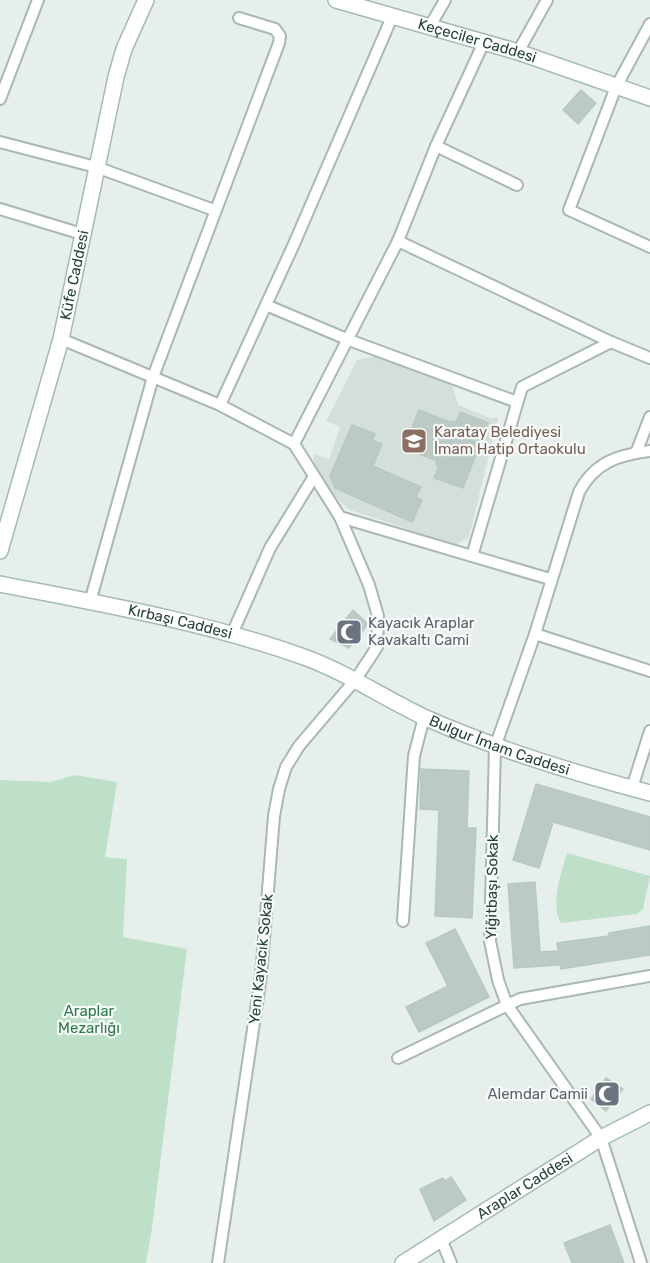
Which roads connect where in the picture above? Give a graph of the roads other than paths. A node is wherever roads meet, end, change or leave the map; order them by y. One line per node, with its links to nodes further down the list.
1 (38, 0): 14 (street)
2 (146, 0): 17 (street, Küfe Caddesi)
3 (445, 0): 9 (street)
4 (547, 0): 11 (street)
5 (346, 1): 6 (street, Keçeciler Caddesi)
6 (392, 17): 9 (street, Keçeciler Caddesi); 24 (street)
7 (239, 18): 20 (street)
8 (650, 24): 12 (street)
9 (429, 28): 10 (street, Keçeciler Caddesi)
10 (484, 42): 11 (street, Keçeciler Caddesi); 16 (street)
11 (518, 52): 12 (street, Keçeciler Caddesi)
12 (616, 86): 13 (street, Keçeciler Caddesi); 23 (street)
13 (650, 98)
14 (0, 99)
15 (0, 142): 17 (street)
16 (436, 146): 18 (street); 22 (street)
17 (96, 166): 20 (street); 21 (street, Küfe Caddesi)
18 (517, 184)
19 (0, 209): 21 (street)
20 (214, 210): 29 (street)
21 (82, 234): 25 (street, Küfe Caddesi)
22 (398, 241): 26 (street); 27 (street)
23 (650, 247)
24 (266, 305): 26 (street); 31 (street)
25 (61, 339): 29 (street); 38 (street, Küfe Caddesi)
26 (349, 339): 30 (street); 33 (street)
27 (611, 342): 28 (street); 30 (street)
28 (650, 358)
29 (153, 377): 31 (street); 42 (street)
30 (517, 402): 39 (street)
31 (220, 405): 33 (street)
32 (650, 417): 35 (street)
33 (294, 444): 36 (street, Yeni Kayacık Sokak)
34 (650, 451): 35 (street, Yiğitbaşı Sokak)
35 (636, 453): 40 (street, Yiğitbaşı Sokak)
36 (313, 478): 37 (street, Yeni Kayacık Sokak); 43 (street)
37 (340, 517): 39 (street); 46 (street, Yeni Kayacık Sokak)
38 (0, 551)
39 (472, 556): 40 (street)
40 (550, 579): 44 (street, Yiğitbaşı Sokak)
41 (0, 584): 42 (street, Kırbaşı Caddesi)
42 (90, 602): 43 (street, Kırbaşı Caddesi)
43 (232, 634): 46 (street, Kırbaşı Caddesi)
44 (535, 634): 45 (street); 49 (street, Yiğitbaşı Sokak)
45 (650, 671)
46 (356, 680): 47 (street, Bulgur İmam Caddesi); 59 (street, Yeni Kayacık Sokak)
47 (424, 717): 49 (street, Bulgur İmam Caddesi); 52 (street)
48 (650, 731): 50 (street)
49 (495, 747): 50 (street, Bulgur İmam Caddesi); 54 (street, Yiğitbaşı Sokak)
50 (632, 788): 51 (street, Bulgur İmam Caddesi)
51 (650, 793)
52 (404, 921)
53 (650, 976): 54 (street)
54 (507, 1005): 55 (street); 57 (street, Yiğitbaşı Sokak)
55 (398, 1058)
56 (650, 1113): 57 (street, Araplar Caddesi)
57 (601, 1138): 58 (street, Araplar Caddesi); 62 (street, Yiğitbaşı Sokak)
58 (441, 1239): 60 (street, Araplar Caddesi); 61 (street)
59 (218, 1263)
60 (403, 1263)
61 (451, 1263)
62 (641, 1263)

